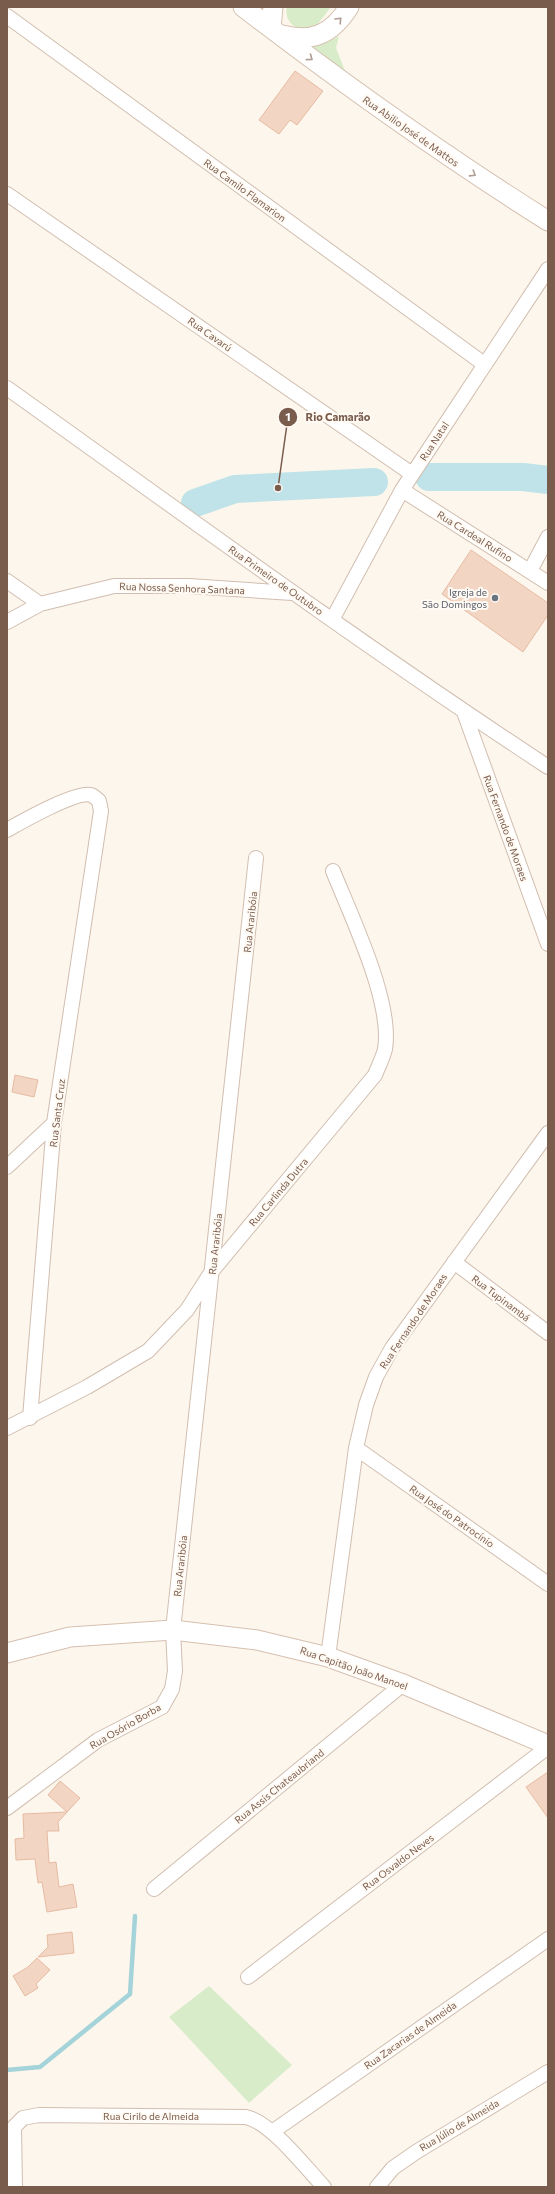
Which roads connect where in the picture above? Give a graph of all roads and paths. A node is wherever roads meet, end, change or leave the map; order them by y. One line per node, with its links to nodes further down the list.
1 (243, 7): 5 (main road, Rua Abilio José de Mattos)
2 (273, 7): 5 (main road)
3 (349, 7): 5 (main road, one-way to 3)
4 (7, 16): 9 (street, Rua Camilo Flamarion)
5 (275, 32): 7 (main road, Rua Abilio José de Mattos, one-way to 7)
6 (7, 194): 11 (street, Rua Cavarú)
7 (548, 221)
8 (548, 269): 9 (street, Rua Natal)
9 (484, 364): 11 (street, Rua Natal)
10 (7, 388): 17 (street, Rua Primeiro de Outubro)
11 (412, 474): 12 (street, Rua Natal)
12 (402, 490): 14 (street, Rua Cardeal Rufino); 19 (street, Rua Natal)
13 (548, 537): 14 (street)
14 (530, 571): 16 (street, Rua Cardeal Rufino)
15 (7, 581): 18 (street)
16 (548, 583)
17 (292, 593): 18 (street, Rua Nossa Senhora Santana); 19 (street, Rua Primeiro de Outubro)
18 (40, 604): 20 (street, Rua Nossa Senhora Santana)
19 (332, 620): 21 (street, Rua Primeiro de Outubro)
20 (7, 622)
21 (464, 712): 22 (street, Rua Primeiro de Outubro); 26 (street, Rua Fernando de Moraes)
22 (548, 767)
23 (7, 830): 27 (street, Rua Santa Cruz)
24 (256, 858): 31 (street, Rua Araribóia)
25 (333, 871): 31 (street, Rua Carlinda Dutra)
26 (548, 944)
27 (54, 1123): 29 (street); 33 (street, Rua Santa Cruz)
28 (548, 1132): 30 (street, Rua Fernando de Moraes)
29 (7, 1167)
30 (454, 1262): 32 (street, Rua Tupinambá); 35 (street, Rua Fernando de Moraes)
31 (212, 1271): 33 (street, Rua Carlinda Dutra); 37 (street, Rua Araribóia)
32 (548, 1333)
33 (30, 1418): 34 (street, Rua Carlinda Dutra)
34 (7, 1428)
35 (356, 1448): 36 (street, Rua José do Patrocínio); 39 (street, Rua Fernando de Moraes)
36 (548, 1584)
37 (173, 1630): 38 (main road, Rua Capitão João Manoel); 39 (main road, Rua Capitão João Manoel); 42 (street, Rua Osório Borba)
38 (7, 1653)
39 (328, 1657): 40 (main road, Rua Capitão João Manoel)
40 (403, 1684): 41 (main road, Rua Capitão João Manoel); 43 (street, Rua Assis Chateaubriand)
41 (548, 1746): 45 (street, Rua Osvaldo Neves)
42 (7, 1808)
43 (154, 1889)
44 (548, 1939): 47 (street, Rua Zacarias de Almeida)
45 (248, 1977)
46 (548, 2072): 50 (street, Rua Júlio de Almeida)
47 (272, 2132): 48 (street, Rua Cirilo de Almeida); 49 (street, Rua Cirilo de Almeida)
48 (15, 2187)
49 (324, 2187)
50 (377, 2187)

